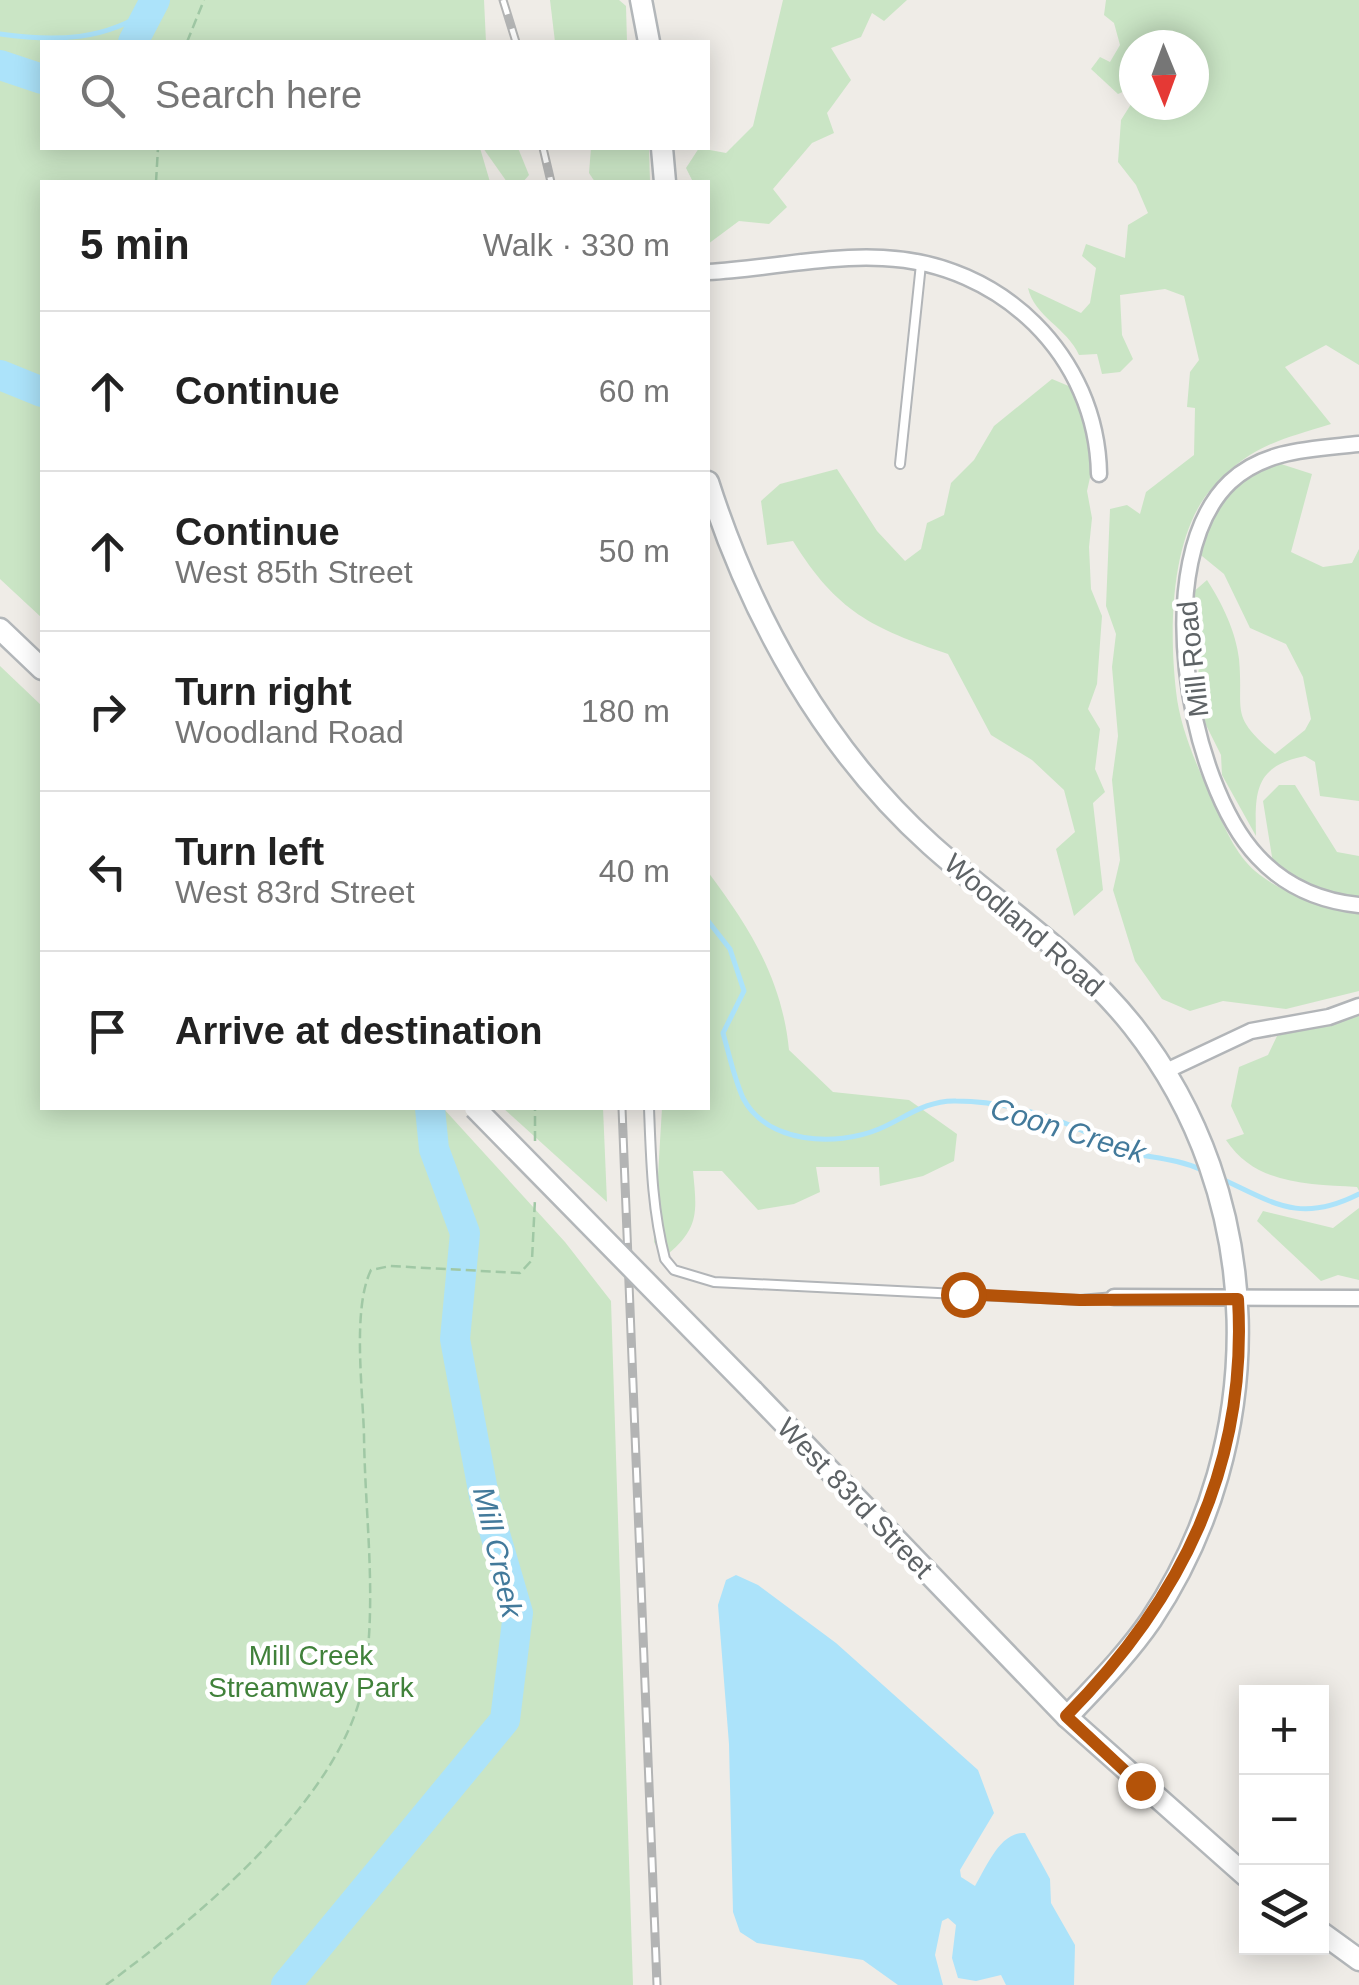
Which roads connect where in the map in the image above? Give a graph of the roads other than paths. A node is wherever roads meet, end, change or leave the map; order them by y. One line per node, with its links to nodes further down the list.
1 (641, 0): 2 (main road)
2 (648, 40)
3 (662, 150): 4 (main road)
4 (665, 180)
5 (920, 264): 6 (street); 8 (lane); 9 (street)
6 (710, 272)
7 (1359, 444): 13 (street, Mill Road)
8 (900, 464)
9 (1099, 474)
10 (710, 487): 15 (main road, Woodland Road)
11 (0, 629): 12 (main road)
12 (40, 667)
13 (1359, 905)
14 (1359, 1006): 15 (street)
15 (1166, 1072): 20 (main road, Woodland Road)
16 (477, 1110): 21 (main road, West 83rd Street, bridge)
17 (649, 1110): 18 (lane)
18 (1114, 1297): 20 (street)
19 (1359, 1298): 20 (street)
20 (1238, 1299): 21 (main road, Woodland Road)
21 (1066, 1716): 22 (main road, West 83rd Street)
22 (1239, 1870)
23 (1329, 1938): 24 (main road)
24 (1359, 1960)

